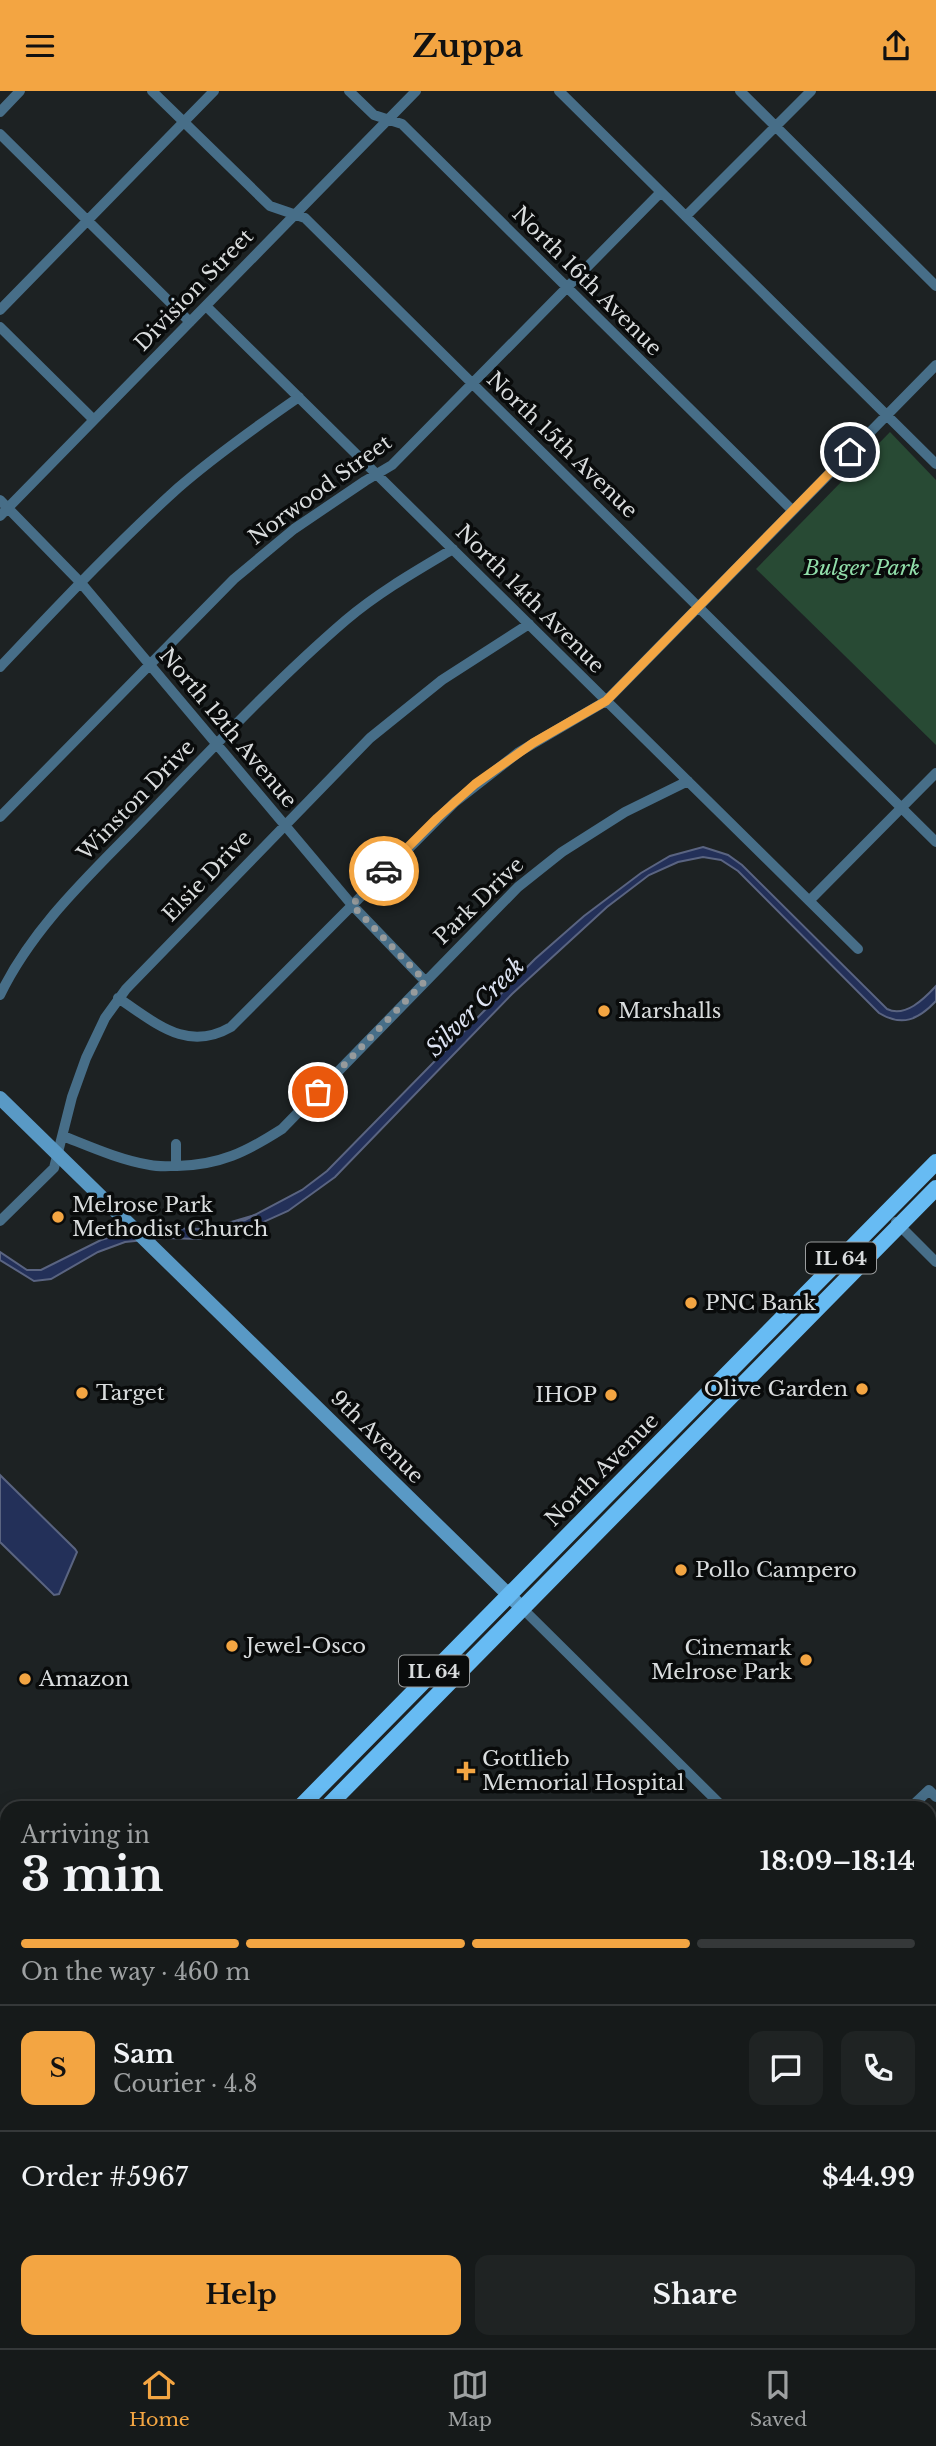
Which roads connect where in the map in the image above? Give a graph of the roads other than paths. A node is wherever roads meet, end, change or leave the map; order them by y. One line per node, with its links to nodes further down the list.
1 (20, 91): 9 (street)
2 (152, 91): 11 (street, North 15th Avenue)
3 (214, 91): 11 (street)
4 (349, 91): 10 (street, North 16th Avenue)
5 (416, 91): 10 (street, Division Street)
6 (559, 91): 14 (street)
7 (740, 91): 12 (street)
8 (811, 91): 12 (street)
9 (0, 112)
10 (388, 119): 15 (street, Division Street); 19 (street, North 16th Avenue)
11 (184, 122): 15 (street, North 15th Avenue); 17 (street)
12 (775, 126): 16 (street); 18 (street)
13 (0, 134): 17 (street)
14 (661, 192): 16 (street); 19 (street, Norwood Street)
15 (295, 215): 20 (street, Division Street); 25 (street, North 15th Avenue)
16 (685, 216): 27 (street)
17 (88, 220): 21 (street); 22 (street)
18 (936, 286)
19 (566, 288): 25 (street, Norwood Street); 32 (street, North 16th Avenue)
20 (206, 306): 22 (street, Division Street); 26 (street, North 14th Avenue)
21 (0, 310)
22 (190, 322): 28 (street, Division Street)
23 (0, 327): 28 (street)
24 (936, 365): 27 (street)
25 (472, 384): 30 (street, Norwood Street); 35 (street, North 15th Avenue)
26 (299, 397): 30 (street, North 14th Avenue); 34 (street)
27 (887, 415): 29 (street); 32 (street)
28 (94, 420): 31 (street, Division Street)
29 (936, 464)
30 (377, 474): 33 (street, North 14th Avenue); 37 (street, Norwood Street)
31 (3, 508): 34 (street, North 12th Avenue)
32 (792, 510): 35 (street)
33 (453, 549): 36 (street, North 14th Avenue); 40 (street, Winston Drive)
34 (81, 583): 37 (street, North 12th Avenue); 38 (street)
35 (699, 605): 39 (street); 43 (street, North 15th Avenue)
36 (529, 624): 39 (street, North 14th Avenue); 45 (street, Elsie Drive)
37 (150, 664): 40 (street, North 12th Avenue); 44 (street, Norwood Street)
38 (0, 667)
39 (606, 701): 42 (street, North 14th Avenue); 48 (street)
40 (216, 745): 45 (street, North 12th Avenue); 51 (street, Winston Drive)
41 (936, 773): 43 (street)
42 (688, 781): 47 (street, North 14th Avenue); 50 (street, Park Drive)
43 (901, 808): 46 (street, North 15th Avenue); 47 (street)
44 (0, 817)
45 (284, 825): 48 (street, North 12th Avenue); 52 (street, Elsie Drive)
46 (936, 842)
47 (810, 900): 49 (street, North 14th Avenue)
48 (352, 905): 50 (street, North 12th Avenue); 52 (street)
49 (858, 949)
50 (425, 981): 58 (street, Park Drive)
51 (0, 995)
52 (118, 998): 54 (street, Elsie Drive)
53 (0, 1098): 56 (street, 9th Avenue)
54 (63, 1136): 56 (street, Elsie Drive); 58 (street, Park Drive)
55 (176, 1144): 58 (street)
56 (58, 1155): 61 (street, Elsie Drive); 64 (street, 9th Avenue)
57 (936, 1162): 60 (main road, North Avenue / IL 64)
58 (176, 1166)
59 (936, 1188): 62 (main road, North Avenue / IL 64)
60 (886, 1213): 62 (street); 64 (main road, North Avenue / IL 64)
61 (0, 1221)
62 (899, 1226): 63 (street); 65 (main road, North Avenue / IL 64)
63 (936, 1262)
64 (509, 1595): 65 (street, 9th Avenue); 67 (main road, North Avenue / IL 64)
65 (522, 1608): 68 (main road, North Avenue / IL 64); 69 (street, 9th Avenue)
66 (936, 1797): 70 (street)
67 (306, 1801)
68 (333, 1801)
69 (717, 1801)
70 (917, 1801)

